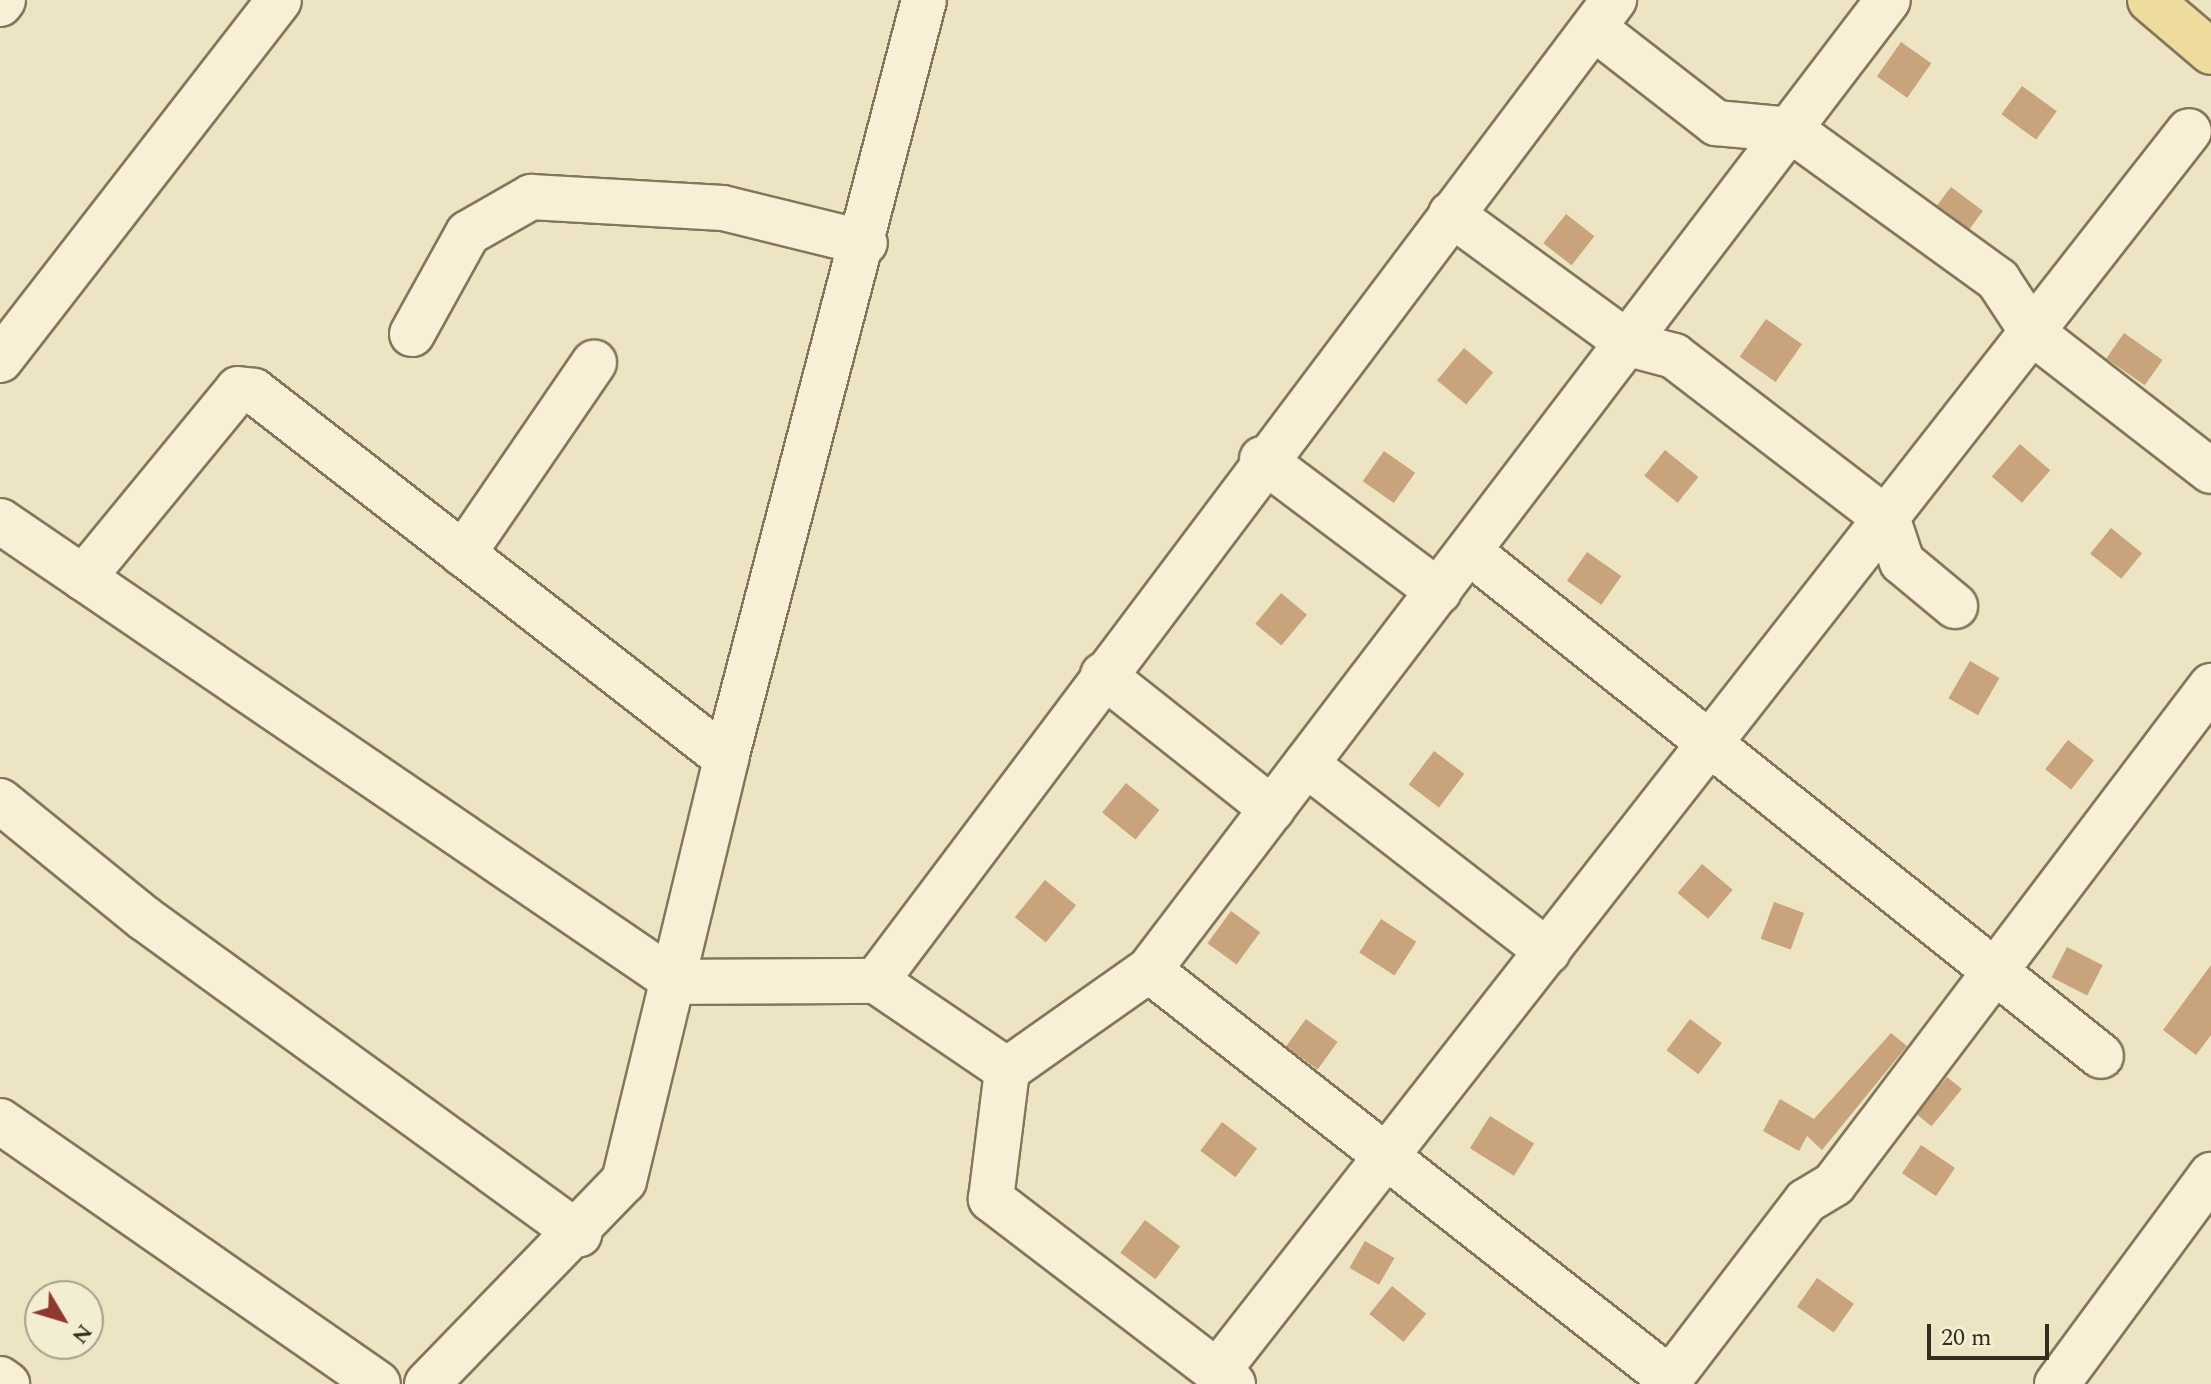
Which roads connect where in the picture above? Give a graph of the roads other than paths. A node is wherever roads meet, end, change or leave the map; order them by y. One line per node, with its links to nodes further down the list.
1 (279, 0): 14 (street)
2 (924, 0): 10 (street)
3 (1888, 0): 7 (street)
4 (2150, 0): 6 (main road)
5 (1604, 14): 7 (street); 9 (street)
6 (2211, 52)
7 (1791, 130): 11 (street); 13 (street)
8 (2189, 131): 11 (street)
9 (1451, 214): 13 (street); 16 (street)
10 (865, 243): 12 (street); 28 (street)
11 (2033, 333): 17 (street); 18 (street)
12 (412, 334)
13 (1629, 344): 18 (street); 20 (street)
14 (0, 360)
15 (594, 363): 21 (street)
16 (1262, 459): 23 (street); 25 (street)
17 (2211, 471)
18 (1888, 520): 24 (street); 27 (street)
19 (0, 521): 22 (street)
20 (1471, 553): 23 (street); 27 (street)
21 (463, 554): 22 (street); 28 (street)
22 (83, 578): 36 (street)
23 (1439, 592): 29 (street)
24 (1955, 606)
25 (1103, 675): 31 (street); 35 (street)
26 (2211, 686): 34 (street)
27 (1712, 746): 32 (street); 34 (street)
28 (726, 758): 36 (street)
29 (1306, 764): 31 (street); 32 (street)
30 (0, 801): 42 (street)
31 (1272, 809): 33 (street)
32 (1548, 952): 40 (street)
33 (1149, 970): 38 (street); 40 (street)
34 (1995, 972): 37 (street); 45 (street)
35 (876, 981): 36 (street); 38 (street)
36 (676, 982): 42 (street)
37 (2101, 1056)
38 (1007, 1070): 43 (street)
39 (0, 1121): 47 (street)
40 (1388, 1152): 43 (street); 45 (street)
41 (2211, 1175): 49 (street)
42 (579, 1234): 48 (street)
43 (1225, 1378)
44 (0, 1379): 46 (street)
45 (1668, 1381)
46 (7, 1384)
47 (378, 1384)
48 (427, 1384)
49 (2057, 1384)

